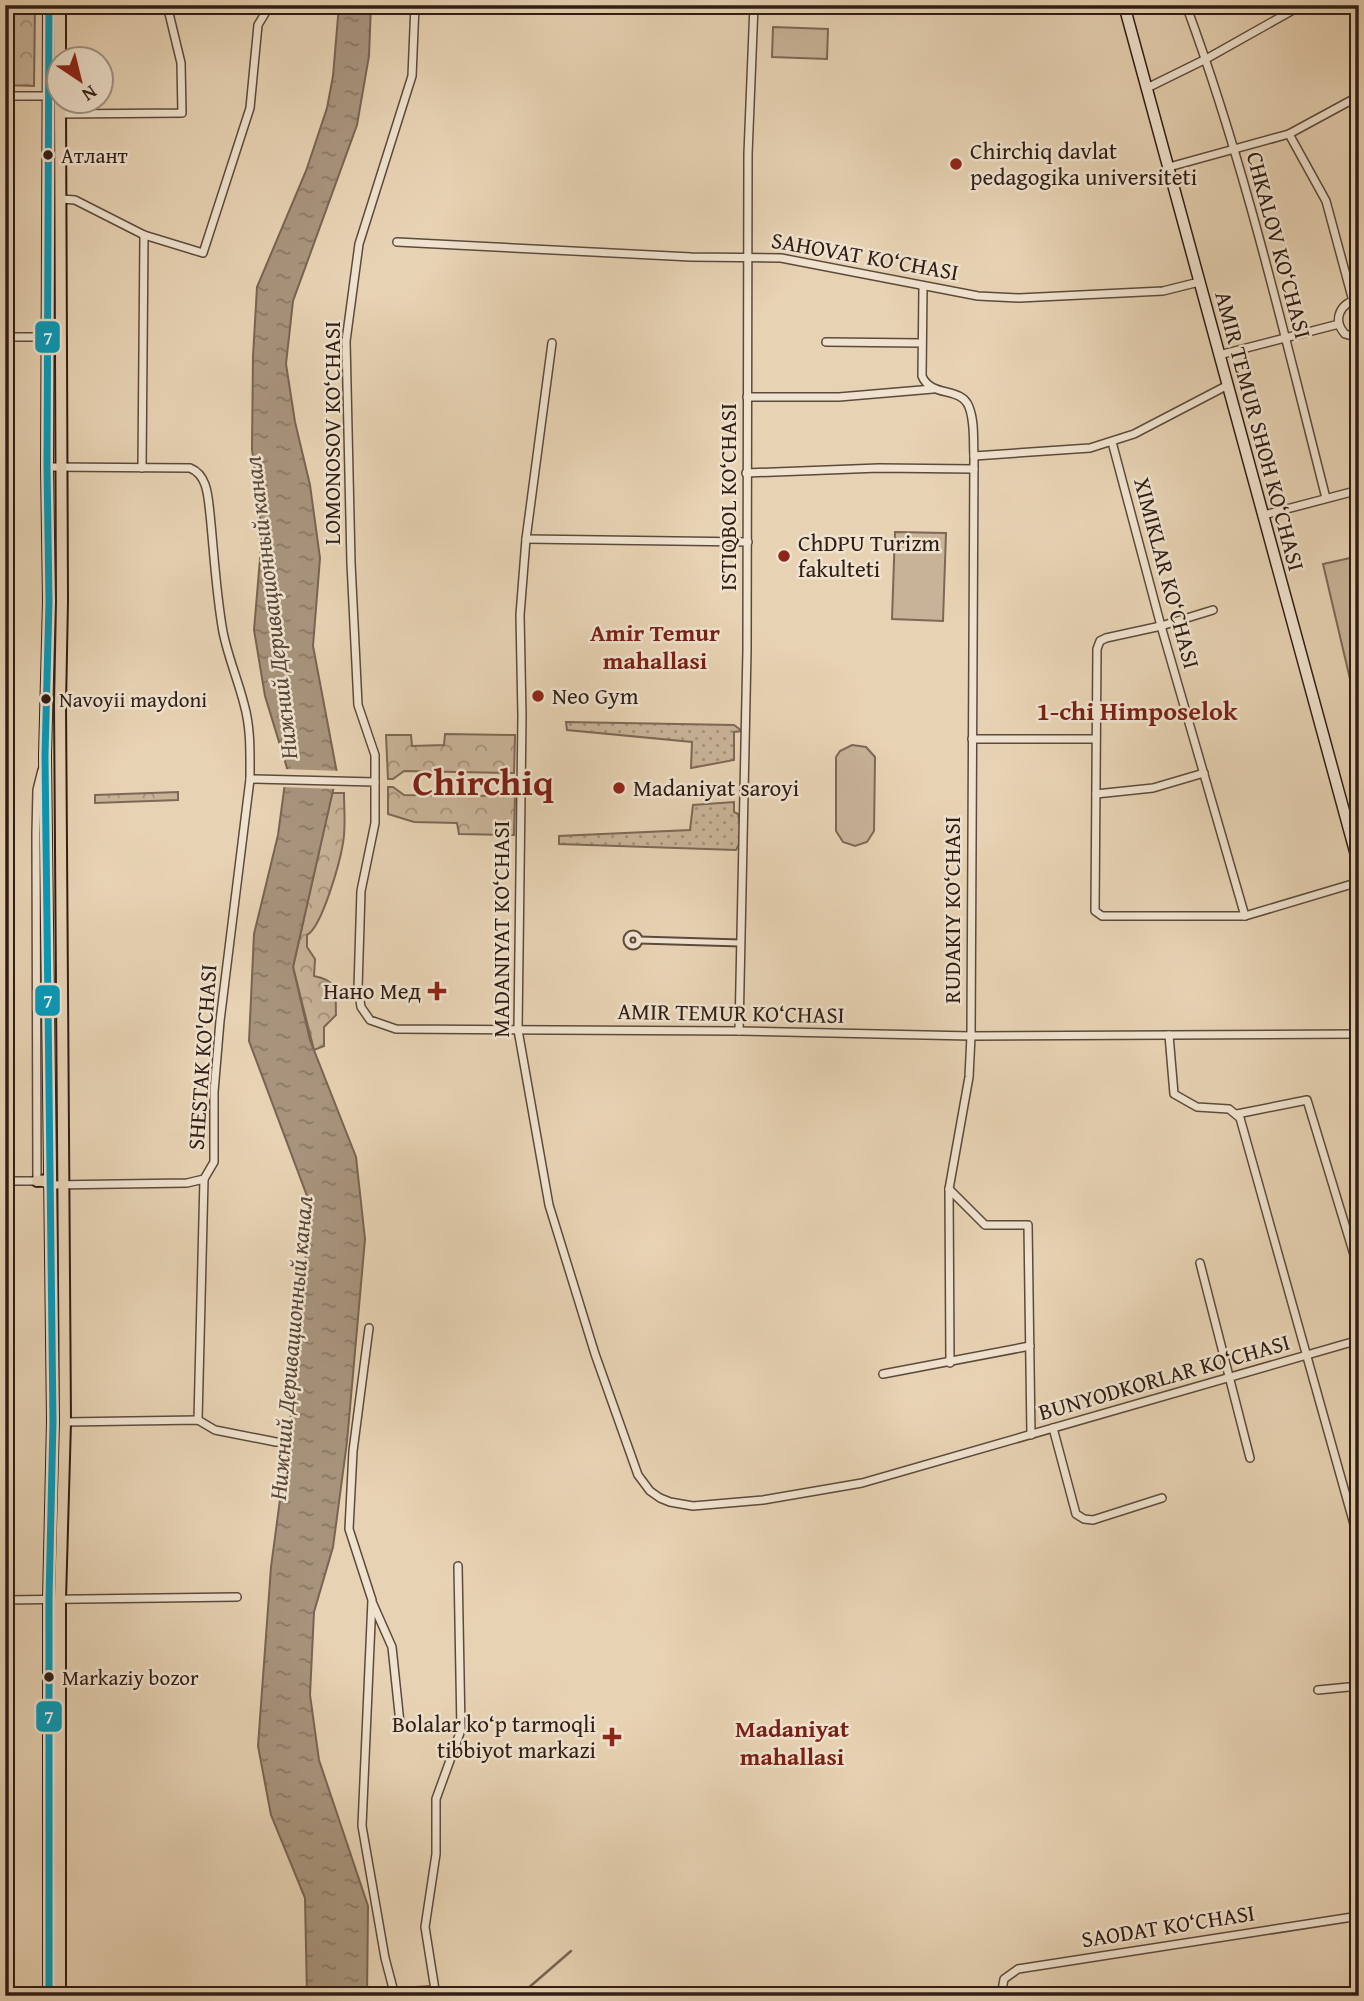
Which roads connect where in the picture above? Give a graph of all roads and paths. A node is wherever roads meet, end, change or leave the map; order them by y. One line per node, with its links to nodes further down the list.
1 (49, 5): 10 (main road)
2 (60, 5): 11 (main road)
3 (167, 5): 17 (street)
4 (270, 5): 24 (street)
5 (415, 5): 61 (street, LOMONOSOV KO‘CHASI)
6 (754, 5): 26 (street, ISTIQBOL KO‘CHASI)
7 (1124, 5): 13 (main road, AMIR TEMUR SHOH KO‘CHASI)
8 (1186, 5): 12 (street, CHKALOV KO‘CHASI)
9 (1302, 5): 12 (street)
10 (52, 46)
11 (60, 46)
12 (1206, 59): 13 (street); 21 (street, CHKALOV KO‘CHASI)
13 (1147, 88): 22 (main road, AMIR TEMUR SHOH KO‘CHASI)
14 (5, 96): 15 (street)
15 (46, 98)
16 (1358, 98): 20 (street)
17 (116, 114)
18 (55, 116): 32 (main road)
19 (60, 116): 23 (main road)
20 (1289, 134): 21 (street); 29 (street)
21 (1233, 150): 22 (street); 33 (street, CHKALOV KO‘CHASI)
22 (1168, 167): 27 (main road, AMIR TEMUR SHOH KO‘CHASI)
23 (61, 199): 24 (street); 45 (main road)
24 (144, 235): 46 (street)
25 (397, 242): 26 (street, SAHOVAT KO‘CHASI)
26 (748, 256): 28 (street, SAHOVAT KO‘CHASI); 41 (street, ISTIQBOL KO‘CHASI)
27 (1199, 282): 28 (street, SAHOVAT KO‘CHASI); 38 (main road, AMIR TEMUR SHOH KO‘CHASI)
28 (923, 286): 37 (street)
29 (1356, 301): 30 (street)
30 (1339, 324): 33 (street); 34 (street)
31 (5, 337): 32 (street)
32 (48, 337): 44 (main road)
33 (1285, 338): 38 (street); 50 (street, CHKALOV KO‘CHASI)
34 (1359, 338)
35 (826, 342): 37 (street)
36 (552, 343): 52 (street, MADANIYAT KO‘CHASI)
37 (921, 343): 40 (street)
38 (1219, 355): 39 (main road, AMIR TEMUR SHOH KO‘CHASI)
39 (1227, 385): 42 (street); 51 (main road, AMIR TEMUR SHOH KO‘CHASI)
40 (934, 389): 41 (street); 43 (street, RUDAKIY KO‘CHASI)
41 (747, 397): 48 (street, ISTIQBOL KO‘CHASI)
42 (1112, 442): 43 (street); 55 (street, XIMIKLAR KO‘CHASI)
43 (974, 456): 47 (street, RUDAKIY KO‘CHASI)
44 (47, 467): 45 (street, SHESTAK KO'CHASI); 58 (main road)
45 (60, 467): 46 (street, SHESTAK KO'CHASI); 77 (main road)
46 (142, 468): 60 (street, SHESTAK KO'CHASI)
47 (974, 469): 48 (street); 56 (street, RUDAKIY KO‘CHASI)
48 (746, 473): 53 (street, ISTIQBOL KO‘CHASI)
49 (1359, 490): 50 (street)
50 (1326, 498): 51 (street)
51 (1264, 515): 63 (main road, AMIR TEMUR SHOH KO‘CHASI)
52 (526, 540): 53 (street); 68 (street, MADANIYAT KO‘CHASI)
53 (748, 542): 67 (street, ISTIQBOL KO‘CHASI)
54 (1213, 610): 55 (street)
55 (1161, 626): 57 (street); 59 (street, XIMIKLAR KO‘CHASI)
56 (972, 738): 57 (street); 72 (street, RUDAKIY KO‘CHASI)
57 (1096, 739): 62 (street)
58 (46, 756): 76 (street); 77 (main road)
59 (1204, 773): 62 (street); 65 (street, XIMIKLAR KO‘CHASI)
60 (250, 779): 61 (street); 74 (street, SHESTAK KO'CHASI)
61 (375, 782): 68 (street, AMIR TEMUR KO‘CHASI)
62 (1096, 794): 65 (street)
63 (1359, 866)
64 (1359, 882): 65 (street)
65 (1245, 916)
66 (639, 940): 67 (street)
67 (741, 943): 69 (street, ISTIQBOL KO‘CHASI)
68 (518, 1030): 69 (street, AMIR TEMUR KO‘CHASI); 91 (street, MADANIYAT KO‘CHASI)
69 (739, 1031): 72 (street, AMIR TEMUR KO‘CHASI)
70 (1359, 1034): 71 (street, AMIR TEMUR KO‘CHASI)
71 (1169, 1035): 72 (street, AMIR TEMUR KO‘CHASI); 73 (street)
72 (971, 1036): 78 (street, RUDAKIY KO‘CHASI)
73 (1237, 1114): 80 (street); 84 (street, BUNYODKORLAR KO‘CHASI)
74 (204, 1179): 77 (street); 88 (street, SHESTAK KO'CHASI)
75 (5, 1181): 76 (street)
76 (37, 1181): 77 (main road)
77 (55, 1183): 89 (main road); 98 (main road)
78 (949, 1189): 83 (street); 85 (street, RUDAKIY KO‘CHASI)
79 (1200, 1263): 87 (street)
80 (1359, 1271)
81 (369, 1328): 100 (street)
82 (1359, 1340): 84 (street, BUNYODKORLAR KO‘CHASI)
83 (1030, 1346): 85 (street); 91 (street)
84 (1307, 1356): 87 (street, BUNYODKORLAR KO‘CHASI); 95 (street, BUNYODKORLAR KO‘CHASI)
85 (950, 1363): 86 (street)
86 (883, 1374)
87 (1229, 1378): 90 (street, BUNYODKORLAR KO‘CHASI); 93 (street)
88 (198, 1420): 89 (street); 92 (street)
89 (65, 1422): 98 (main road)
90 (1053, 1428): 91 (street, BUNYODKORLAR KO‘CHASI); 94 (street)
91 (1031, 1435)
92 (276, 1442)
93 (1250, 1458)
94 (1162, 1498)
95 (1359, 1542)
96 (458, 1566): 105 (street)
97 (237, 1597): 98 (street)
98 (55, 1599): 99 (street); 106 (main road); 107 (main road)
99 (5, 1600)
100 (372, 1600): 103 (street); 105 (street)
101 (1359, 1686): 102 (street)
102 (1318, 1690)
103 (401, 1723)
104 (1359, 1916): 108 (street, SAODAT KO‘CHASI)
105 (435, 1993)
106 (49, 1996)
107 (60, 1996)
108 (1001, 1996)

